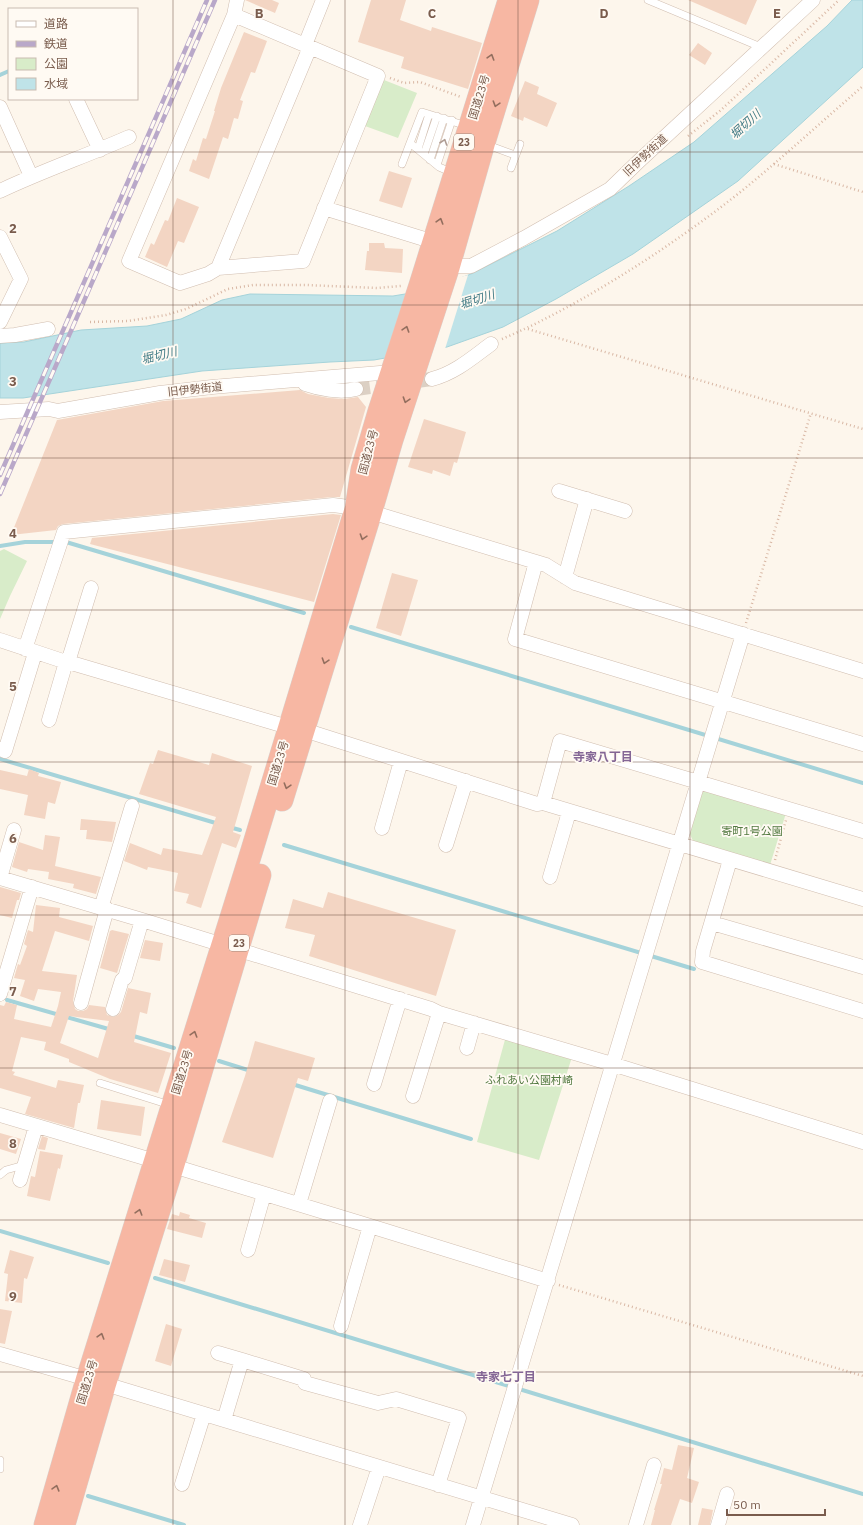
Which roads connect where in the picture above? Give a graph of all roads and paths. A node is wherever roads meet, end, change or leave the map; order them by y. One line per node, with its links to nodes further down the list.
1 (237, 0): 8 (street)
2 (323, 0): 9 (street)
3 (509, 0): 14 (highway, 国道23号 / 23, one-way to 3)
4 (528, 0): 20 (highway, 国道23号 / 23, one-way to 20)
5 (648, 0): 10 (lane)
6 (813, 0): 10 (street, 旧伊勢街道)
7 (839, 0): 18 (path)
8 (234, 15): 9 (street); 37 (street)
9 (307, 46): 11 (street); 37 (street)
10 (763, 48): 38 (street, 旧伊勢街道)
11 (378, 76): 14 (path); 34 (street)
12 (863, 86): 28 (path)
13 (76, 100): 23 (street)
14 (476, 103): 16 (highway, 国道23号 / 23)
15 (0, 107): 31 (street)
16 (446, 119): 19 (lane); 22 (lane); 24 (lane); 26 (lane, one-way to 16); 30 (highway, 国道23号 / 23)
17 (129, 137): 23 (street)
18 (684, 139)
19 (410, 143): 22 (lane); 27 (lane)
20 (484, 144): 25 (lane); 38 (highway, 国道23号 / 23)
21 (520, 144): 25 (lane)
22 (418, 149): 24 (lane)
23 (100, 150): 31 (street)
24 (424, 154): 26 (lane)
25 (515, 155): 29 (lane)
26 (430, 160): 30 (lane)
27 (402, 164)
28 (773, 164): 33 (path); 50 (path)
29 (511, 168)
30 (446, 169): 36 (highway, 国道23号 / 23, one-way to 30)
31 (31, 176): 32 (street)
32 (0, 191)
33 (863, 192)
34 (324, 208): 36 (street); 37 (street)
35 (0, 236): 40 (street)
36 (434, 242): 39 (highway, 国道23号 / 23)
37 (218, 268)
38 (446, 274): 46 (highway, 国道23号 / 23)
39 (411, 286): 41 (path); 45 (highway, 国道23号 / 23, one-way to 39)
40 (0, 322)
41 (90, 322)
42 (48, 329): 43 (street)
43 (0, 336)
44 (491, 344): 46 (street)
45 (393, 369): 47 (street, 旧伊勢街道); 54 (highway, 国道23号 / 23)
46 (425, 371): 54 (highway, 国道23号 / 23, one-way to 54)
47 (295, 381): 48 (street); 49 (street, 旧伊勢街道)
48 (356, 389)
49 (0, 412)
50 (811, 413): 51 (path); 59 (path)
51 (863, 429)
52 (559, 491): 53 (street)
53 (587, 499): 55 (street); 57 (street)
54 (364, 510): 56 (street); 61 (street); 66 (highway, 国道23号 / 23)
55 (626, 511)
56 (536, 562): 57 (street); 64 (street)
57 (565, 577): 59 (street)
58 (92, 588): 62 (street)
59 (743, 634): 63 (street); 64 (street)
60 (0, 640): 61 (street)
61 (30, 651): 62 (street); 68 (street)
62 (67, 662): 65 (street); 66 (street)
63 (863, 671)
64 (722, 702): 67 (street); 70 (street)
65 (49, 720)
66 (296, 728): 69 (street); 89 (highway, 国道23号 / 23)
67 (863, 744)
68 (0, 749)
69 (401, 761): 71 (street); 76 (street)
70 (698, 781): 72 (street); 74 (street); 79 (street)
71 (466, 782): 72 (street); 80 (street)
72 (543, 803): 75 (street)
73 (132, 806): 86 (street)
74 (790, 809): 78 (street); 82 (path)
75 (569, 812): 79 (street); 83 (street)
76 (382, 828)
77 (14, 830): 84 (street)
78 (863, 831)
79 (680, 844): 81 (street); 99 (street)
80 (446, 845)
81 (730, 860): 82 (street); 88 (street)
82 (771, 872): 85 (street)
83 (550, 877)
84 (32, 887): 86 (street); 91 (street)
85 (863, 899)
86 (104, 908): 87 (street); 93 (street)
87 (142, 920): 89 (street); 94 (street)
88 (712, 923): 90 (street); 95 (street)
89 (230, 947): 92 (street); 104 (highway, 国道23号 / 23, one-way to 89); 108 (highway, 国道23号 / 23)
90 (863, 968)
91 (0, 994)
92 (400, 999): 96 (street); 101 (street)
93 (81, 1003)
94 (113, 1009)
95 (863, 1011)
96 (439, 1013): 97 (street); 102 (street)
97 (474, 1023): 98 (street); 99 (street)
98 (467, 1048)
99 (612, 1064): 107 (street); 116 (street)
100 (100, 1083): 104 (lane)
101 (374, 1084)
102 (413, 1096)
103 (330, 1101): 113 (street)
104 (172, 1105): 108 (highway, 国道23号 / 23)
105 (0, 1115): 106 (street)
106 (36, 1126): 108 (street); 109 (street)
107 (863, 1142)
108 (164, 1164): 112 (street); 122 (highway, 国道23号 / 23)
109 (24, 1165): 110 (lane); 111 (street)
110 (0, 1175)
111 (20, 1180)
112 (264, 1194): 113 (street); 115 (street)
113 (299, 1204): 114 (street)
114 (370, 1226): 116 (street); 117 (street)
115 (248, 1250)
116 (548, 1281): 121 (path); 132 (street)
117 (341, 1326)
118 (218, 1353): 120 (street)
119 (0, 1354): 122 (street)
120 (242, 1360): 124 (street); 130 (street)
121 (863, 1376)
122 (96, 1381): 123 (street); 133 (highway, 国道23号 / 23, one-way to 122); 134 (highway, 国道23号 / 23)
123 (204, 1414): 124 (street); 129 (street)
124 (224, 1420): 127 (street)
125 (0, 1460): 128 (lane)
126 (654, 1465): 138 (street)
127 (379, 1467): 130 (street); 135 (street)
128 (0, 1469)
129 (182, 1484)
130 (438, 1485): 132 (street)
131 (727, 1494): 139 (street)
132 (483, 1498): 136 (street); 137 (street)
133 (45, 1525)
134 (64, 1525)
135 (360, 1525)
136 (473, 1525)
137 (572, 1525)
138 (636, 1525)
139 (718, 1525)

